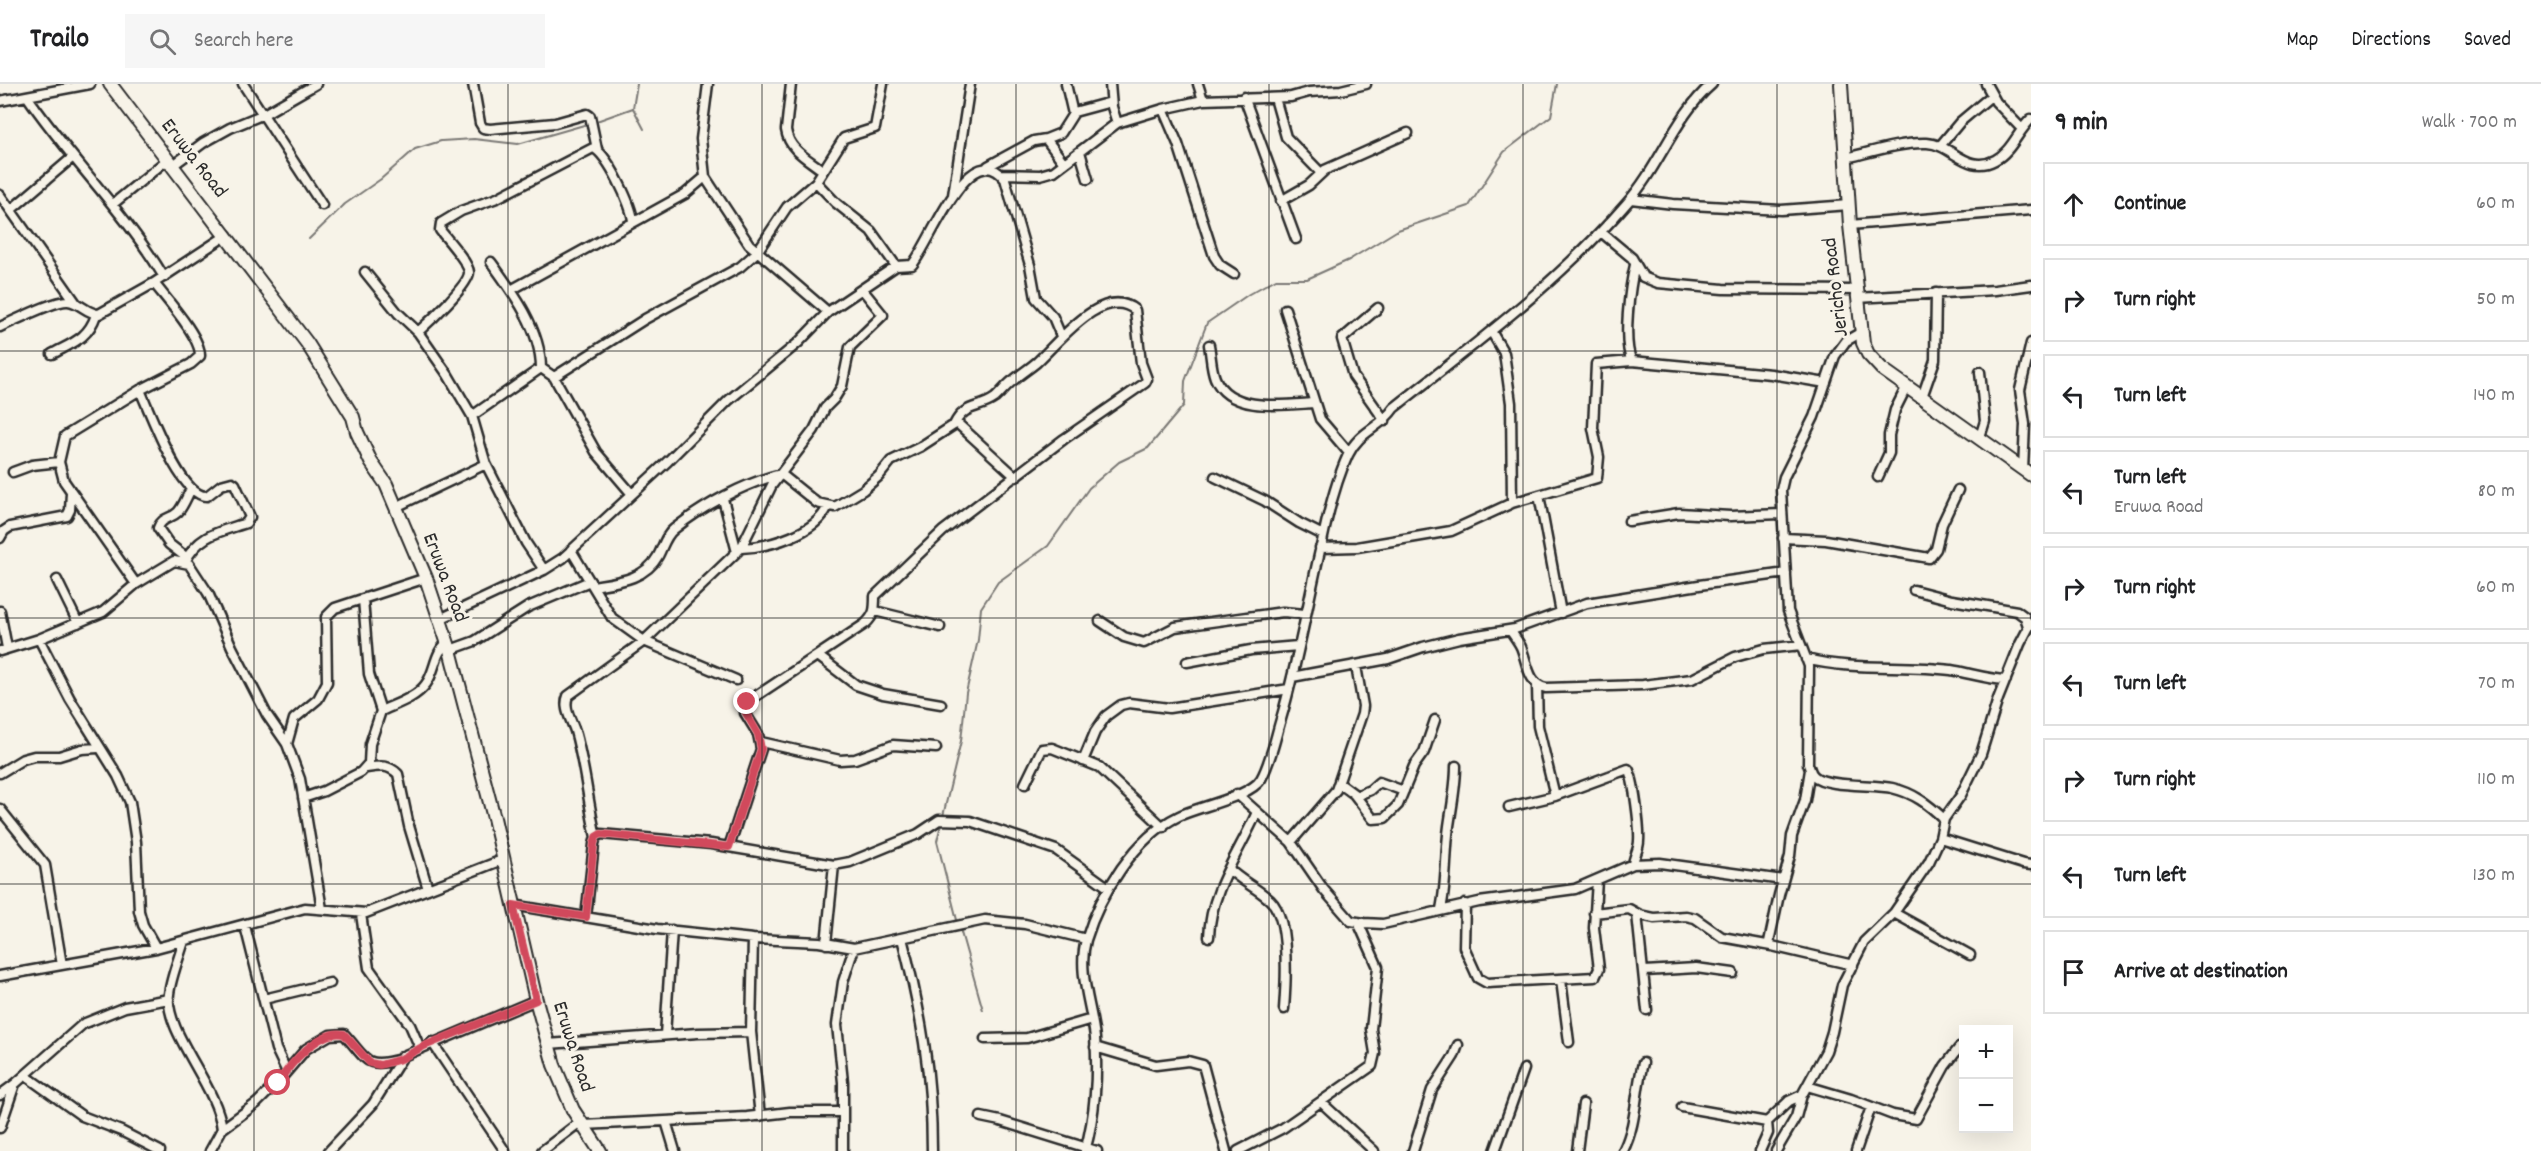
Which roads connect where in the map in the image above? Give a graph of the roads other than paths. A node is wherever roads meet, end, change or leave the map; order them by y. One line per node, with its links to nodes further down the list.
1 (90, 84): 18 (street)
2 (110, 84): 38 (main road, Eruwa Road)
3 (243, 84): 27 (street)
4 (316, 84): 27 (street)
5 (473, 84): 34 (street)
6 (708, 84): 44 (street)
7 (791, 84): 41 (street)
8 (883, 84): 41 (street)
9 (970, 84): 48 (street)
10 (1066, 84): 26 (street)
11 (1110, 84): 24 (street)
12 (1198, 84): 22 (street)
13 (1366, 84): 17 (street)
14 (1712, 84): 49 (street)
15 (1841, 84): 37 (main road, Jericho Road)
16 (1986, 84): 19 (street)
17 (1309, 88): 21 (street)
18 (27, 96): 23 (street); 36 (street)
19 (1991, 96): 30 (street); 33 (street)
20 (1244, 97): 21 (street); 22 (street); 50 (street)
21 (1275, 98): 42 (street)
22 (1203, 100): 25 (street)
23 (0, 101)
24 (1111, 102): 26 (street); 29 (street)
25 (1163, 109): 29 (street); 66 (street)
26 (1074, 112): 32 (street)
27 (264, 114): 38 (street); 52 (street)
28 (2031, 119): 30 (street)
29 (1117, 123): 35 (street)
30 (2021, 128): 33 (street)
31 (1408, 133): 42 (street)
32 (1046, 139): 39 (street); 40 (street)
33 (1940, 146): 37 (street)
34 (597, 149): 56 (street); 81 (street)
35 (1080, 152): 39 (street); 45 (street)
36 (73, 157): 51 (street); 54 (street)
37 (1846, 158): 53 (main road, Jericho Road)
38 (170, 162): 51 (street); 59 (main road, Eruwa Road)
39 (1064, 163): 43 (street)
40 (988, 166): 43 (street); 48 (street)
41 (822, 170): 46 (street)
42 (1322, 173): 50 (street)
43 (1001, 174): 83 (street)
44 (705, 177): 56 (street); 61 (street)
45 (1088, 179)
46 (816, 182): 61 (street); 64 (street)
47 (0, 195): 54 (street)
48 (953, 195): 64 (street)
49 (1631, 199): 53 (street); 58 (street)
50 (1281, 201): 60 (street)
51 (113, 204): 67 (street)
52 (322, 205)
53 (1849, 205): 57 (main road, Jericho Road)
54 (12, 209): 74 (street)
55 (2031, 210): 57 (street)
56 (633, 221): 71 (street)
57 (1850, 225): 73 (main road, Jericho Road)
58 (1601, 232): 63 (street); 80 (street)
59 (227, 235): 67 (street); 117 (main road, Eruwa Road)
60 (1296, 239)
61 (757, 252): 77 (street); 90 (street)
62 (491, 262): 71 (street)
63 (1635, 265): 73 (street); 87 (street)
64 (896, 266): 70 (street)
65 (365, 272): 81 (street)
66 (1234, 274)
67 (164, 277): 68 (street)
68 (154, 283): 78 (street); 93 (street)
69 (2031, 285): 72 (street)
70 (862, 289): 77 (street); 105 (street)
71 (511, 290): 88 (street)
72 (1936, 293): 73 (street); 94 (street)
73 (1856, 294): 82 (main road, Jericho Road)
74 (76, 303): 78 (street); 79 (street)
75 (1378, 308): 97 (street)
76 (1285, 309): 95 (street)
77 (828, 312): 112 (street)
78 (96, 315): 86 (street)
79 (0, 327)
80 (1491, 331): 97 (street); 115 (street)
81 (418, 332): 96 (street)
82 (1860, 333): 91 (street); 92 (main road, Jericho Road)
83 (1061, 336): 98 (street); 106 (street)
84 (2031, 343): 104 (street)
85 (1209, 345): 95 (street)
86 (52, 354)
87 (1632, 361): 91 (street); 113 (street)
88 (541, 368): 90 (street); 96 (street)
89 (1980, 372): 99 (street)
90 (554, 377): 112 (street)
91 (1826, 382): 118 (street)
92 (1907, 386): 94 (main road, Jericho Road); 108 (street)
93 (140, 390): 101 (street); 109 (street)
94 (1922, 397): 99 (main road, Jericho Road)
95 (1314, 403): 100 (street)
96 (472, 416): 102 (street)
97 (1385, 421): 100 (street)
98 (954, 425): 106 (street); 116 (street)
99 (1980, 437): 104 (main road, Jericho Road)
100 (1349, 453): 120 (street)
101 (58, 462): 103 (street); 111 (street)
102 (486, 464): 117 (street); 127 (street)
103 (13, 472)
104 (2027, 472)
105 (781, 474): 114 (street); 116 (street); 125 (street)
106 (1016, 477): 136 (street)
107 (1215, 477): 120 (street)
108 (1878, 477)
109 (191, 489): 126 (street); 126 (street)
110 (1958, 490): 122 (street)
111 (71, 492): 121 (street); 132 (street)
112 (631, 493): 124 (street)
113 (1539, 495): 115 (street); 137 (street)
114 (723, 499): 125 (street); 131 (street)
115 (1512, 503): 123 (street)
116 (828, 506): 125 (street)
117 (396, 507): 129 (main road, Eruwa Road)
118 (1781, 514): 119 (street); 122 (street)
119 (1629, 521)
120 (1323, 535): 123 (street)
121 (0, 538)
122 (1783, 538): 128 (street)
123 (1320, 548): 138 (street)
124 (571, 550): 127 (street); 131 (street)
125 (739, 550): 146 (street)
126 (186, 560): 132 (street); 164 (street)
127 (544, 570): 139 (street)
128 (1786, 573): 137 (street); 147 (street)
129 (426, 578): 134 (street); 139 (main road, Eruwa Road)
130 (57, 579): 141 (street)
131 (591, 583): 146 (street); 149 (street)
132 (136, 585): 141 (street)
133 (1914, 590): 142 (street)
134 (363, 599): 161 (street); 164 (street)
135 (0, 611): 150 (street)
136 (875, 611): 143 (street); 151 (street)
137 (1561, 613): 144 (street)
138 (1305, 614): 140 (street); 148 (street)
139 (440, 619): 149 (main road, Eruwa Road)
140 (1100, 621)
141 (78, 623): 145 (street)
142 (2029, 624): 157 (street)
143 (940, 627)
144 (1510, 630): 154 (street); 158 (street)
145 (39, 639): 150 (street); 165 (street)
146 (644, 641): 156 (street); 184 (street)
147 (1801, 645): 152 (street); 158 (street)
148 (1298, 646): 153 (street); 155 (street)
149 (449, 647): 161 (street); 188 (main road, Eruwa Road)
150 (4, 650)
151 (818, 656): 160 (street); 163 (street)
152 (1806, 659): 157 (street); 170 (street)
153 (1187, 662)
154 (1356, 666): 155 (street); 172 (street)
155 (1292, 677): 159 (street)
156 (736, 680)
157 (2006, 680): 182 (street)
158 (1537, 685): 177 (street)
159 (1289, 689): 167 (street); 175 (street)
160 (941, 704)
161 (381, 711): 169 (street)
162 (1435, 720): 174 (street)
163 (761, 742): 166 (street); 187 (street)
164 (287, 744): 178 (street)
165 (98, 748): 171 (street); 218 (street)
166 (936, 748)
167 (1083, 761): 173 (street); 183 (street)
168 (1456, 766): 202 (street)
169 (366, 768): 178 (street); 197 (street)
170 (1810, 770): 182 (street); 194 (street)
171 (0, 773)
172 (1339, 783): 176 (street); 186 (street)
173 (1024, 784)
174 (1404, 791): 176 (street); 176 (street)
175 (1237, 794): 181 (street); 183 (street)
176 (1356, 796)
177 (1555, 796): 179 (street); 190 (street)
178 (303, 798): 201 (street)
179 (1509, 807)
180 (0, 809): 221 (street)
181 (1257, 812): 186 (street); 192 (street)
182 (1944, 819): 185 (street)
183 (1163, 826): 196 (street)
184 (596, 837): 187 (street); 207 (street)
185 (1940, 838): 191 (street); 204 (street)
186 (1291, 842): 208 (street)
187 (729, 847): 189 (street)
188 (502, 860): 197 (street); 200 (main road, Eruwa Road)
189 (834, 864): 196 (street); 216 (street)
190 (1633, 864): 193 (street); 194 (street)
191 (2031, 865)
192 (1228, 869): 211 (street); 231 (street)
193 (1597, 879): 195 (street); 198 (street)
194 (1783, 880): 217 (street)
195 (1581, 887): 198 (street); 199 (street)
196 (1108, 888): 214 (street)
197 (428, 889): 205 (street)
198 (1594, 899): 203 (street)
199 (1465, 904): 202 (street); 226 (street)
200 (513, 905): 207 (street); 230 (main road, Eruwa Road)
201 (322, 909): 205 (street); 209 (street)
202 (1441, 909): 208 (street)
203 (1594, 913): 206 (street); 226 (street)
204 (1894, 913): 220 (street); 222 (street)
205 (361, 914): 242 (street)
206 (1637, 914): 217 (street); 223 (street)
207 (586, 917): 210 (street)
208 (1358, 922): 253 (street)
209 (245, 926): 215 (street); 229 (street)
210 (672, 930): 213 (street); 235 (street)
211 (1209, 937)
212 (902, 938): 214 (street); 219 (street); 275 (street)
213 (753, 939): 216 (street); 234 (street)
214 (1086, 939): 233 (street)
215 (184, 941): 218 (street); 228 (street)
216 (826, 944): 219 (street)
217 (1772, 946): 222 (street)
218 (156, 948): 221 (street)
219 (854, 948): 257 (street)
220 (1970, 955)
221 (62, 965): 225 (street)
222 (1852, 965): 250 (street)
223 (1645, 971): 224 (street); 232 (street)
224 (1733, 973)
225 (0, 976)
226 (1562, 980): 238 (street)
227 (330, 983): 229 (street)
228 (169, 999): 248 (street); 264 (street)
229 (264, 999): 247 (street)
230 (536, 1000): 237 (street); 239 (main road, Eruwa Road)
231 (1284, 1009)
232 (1647, 1010)
233 (1092, 1018): 236 (street); 241 (street)
234 (751, 1032): 235 (street); 258 (street)
235 (665, 1035): 239 (street)
236 (985, 1038)
237 (432, 1042): 242 (street); 270 (street)
238 (1569, 1042)
239 (548, 1044): 262 (main road, Eruwa Road)
240 (1458, 1045): 280 (street)
241 (1095, 1047): 265 (street); 277 (street)
242 (420, 1048): 244 (street)
243 (1959, 1048): 256 (street)
244 (401, 1059): 247 (street); 269 (street)
245 (1643, 1063): 266 (street)
246 (1524, 1069): 281 (street)
247 (286, 1070): 264 (street)
248 (26, 1076): 249 (street); 267 (street)
249 (15, 1084): 251 (street); 263 (street)
250 (1807, 1086): 252 (street); 256 (street)
251 (0, 1095)
252 (1802, 1095): 261 (street); 284 (street)
253 (1322, 1102): 278 (street); 279 (street)
254 (1583, 1104): 282 (street)
255 (1682, 1107): 261 (street)
256 (1872, 1107): 285 (street)
257 (843, 1112): 258 (street); 274 (street)
258 (759, 1116): 260 (street)
259 (981, 1117): 265 (street)
260 (666, 1121): 262 (street); 273 (street)
261 (1767, 1122): 283 (street)
262 (582, 1124): 271 (street); 272 (main road, Eruwa Road)
263 (0, 1128)
264 (222, 1130): 268 (street)
265 (1085, 1149): 276 (street)
266 (1624, 1150)
267 (160, 1151)
268 (210, 1151)
269 (330, 1151)
270 (505, 1151)
271 (543, 1151)
272 (600, 1151)
273 (675, 1151)
274 (843, 1151)
275 (932, 1151)
276 (1097, 1151)
277 (1226, 1151)
278 (1238, 1151)
279 (1374, 1151)
280 (1413, 1151)
281 (1495, 1151)
282 (1577, 1151)
283 (1760, 1151)
284 (1776, 1151)
285 (1856, 1151)

